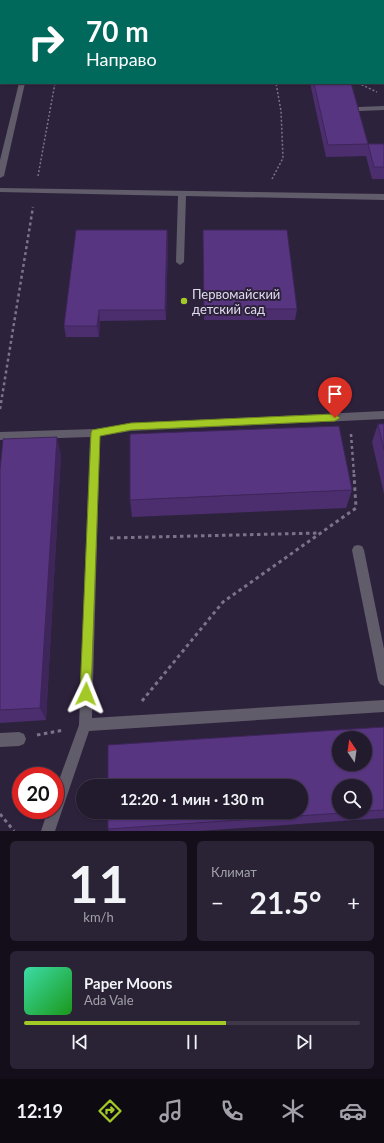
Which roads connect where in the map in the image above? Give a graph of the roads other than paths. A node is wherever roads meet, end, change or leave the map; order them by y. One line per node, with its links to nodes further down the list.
1 (22, 84): 4 (street)
2 (359, 108): 3 (street)
3 (384, 108)
4 (0, 176)
5 (0, 190): 6 (street)
6 (182, 194): 7 (street); 8 (street)
7 (384, 197)
8 (180, 262)
9 (384, 415): 10 (street)
10 (95, 433): 11 (street); 15 (street)
11 (0, 436)
12 (358, 550): 13 (street)
13 (384, 680)
14 (384, 706): 15 (street)
15 (85, 725): 18 (street)
16 (19, 739): 17 (street)
17 (0, 740)
18 (64, 784)
19 (52, 819): 20 (street)
20 (48, 831)

